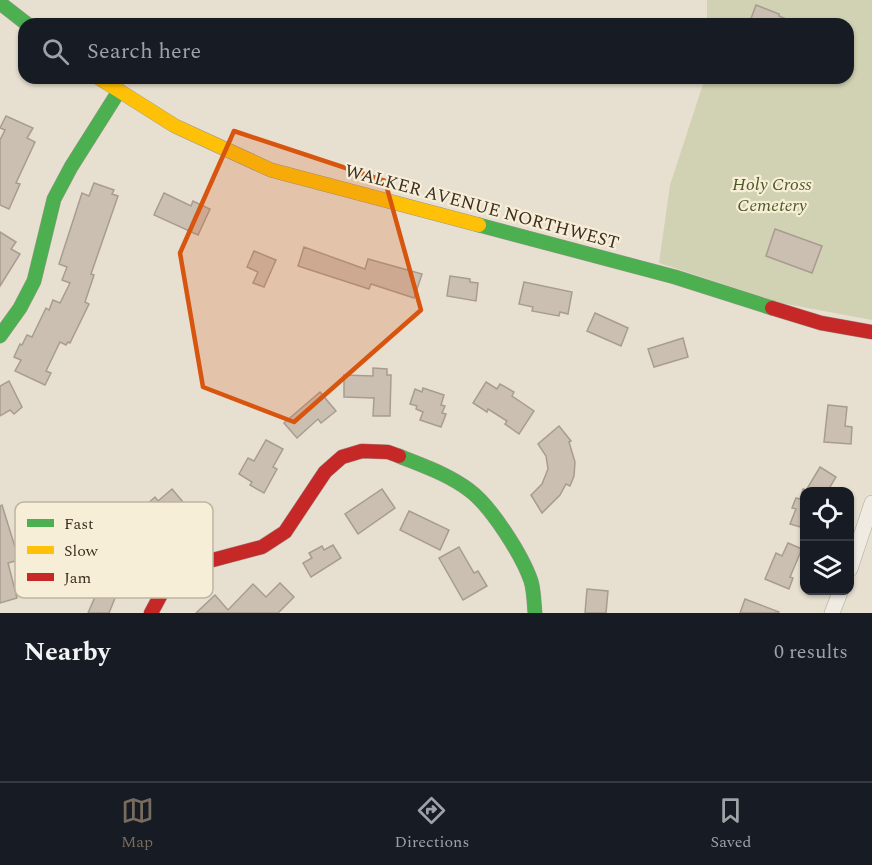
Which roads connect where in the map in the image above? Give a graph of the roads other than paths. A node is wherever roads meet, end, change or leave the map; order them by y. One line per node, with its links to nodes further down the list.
1 (0, 3): 2 (main road)
2 (19, 18)
3 (108, 84): 4 (main road, WALKER AVENUE NORTHWEST)
4 (119, 92): 5 (main road, WALKER AVENUE NORTHWEST); 6 (main road)
5 (872, 332)
6 (0, 336)
7 (872, 503): 8 (street)
8 (854, 555)
9 (213, 560): 13 (main road)
10 (839, 595): 14 (street)
11 (159, 598): 12 (main road)
12 (151, 613)
13 (535, 613)
14 (832, 613)

